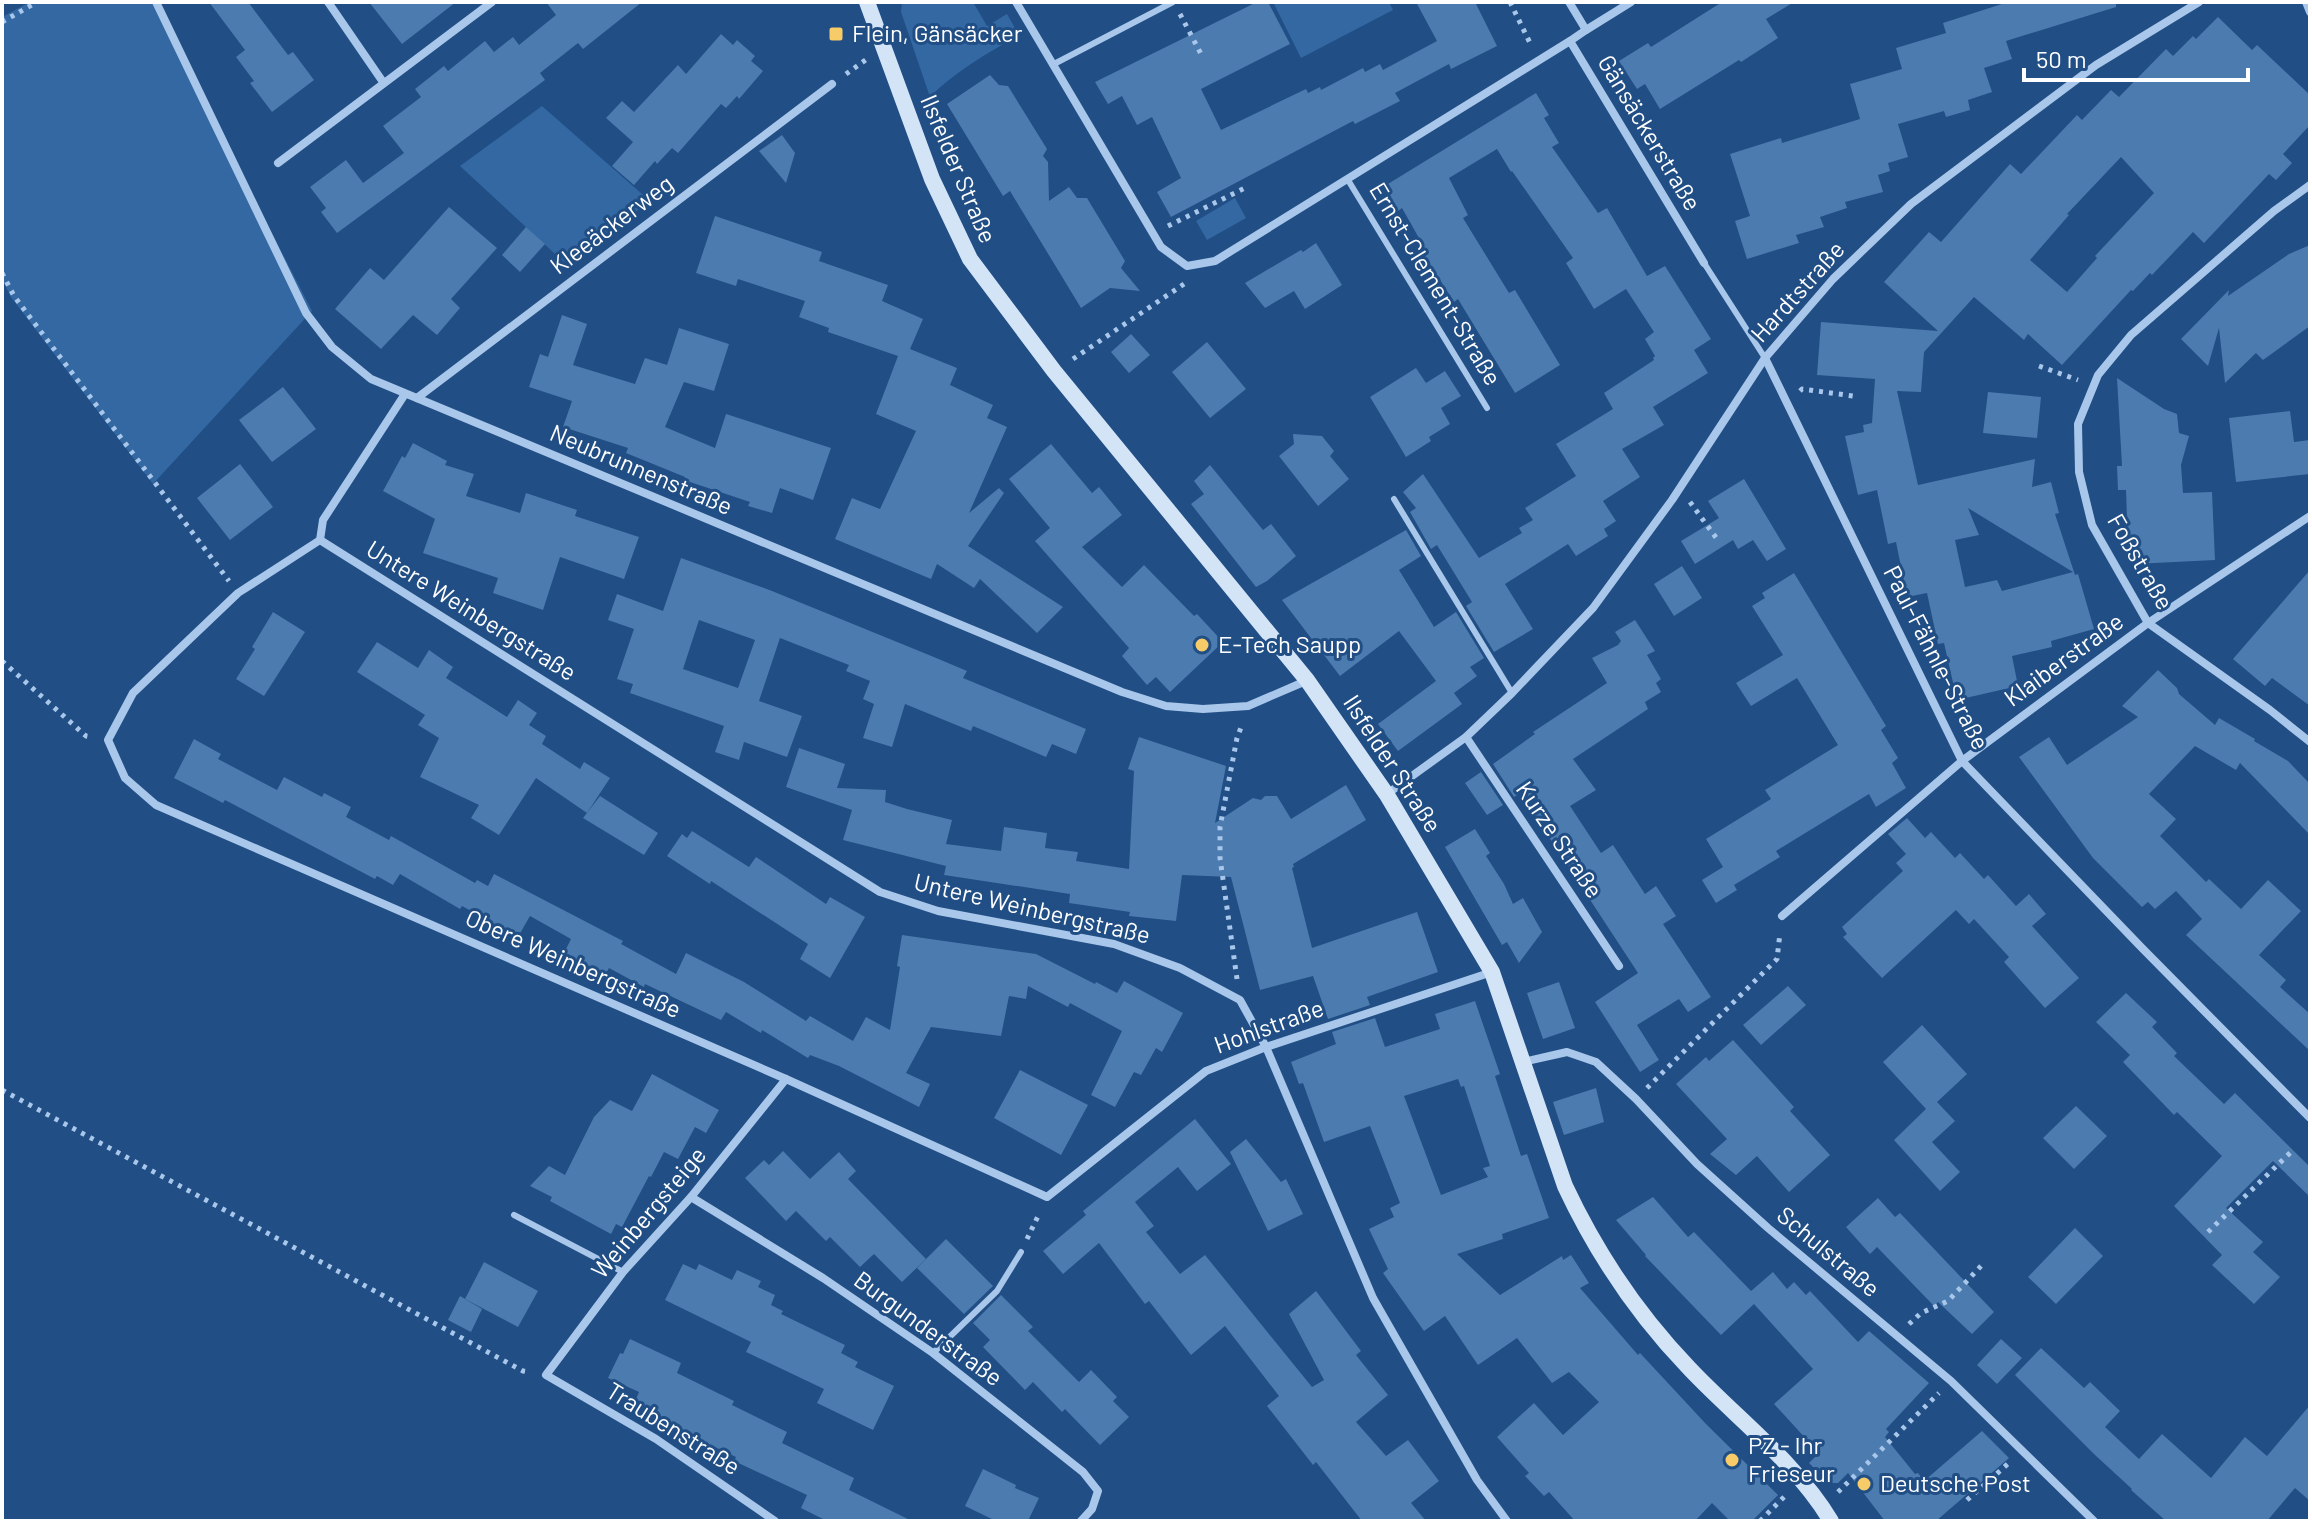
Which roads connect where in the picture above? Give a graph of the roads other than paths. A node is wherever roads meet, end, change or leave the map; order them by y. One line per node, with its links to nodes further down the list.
1 (156, 2): 22 (street, Neubrunnenstraße)
2 (328, 2): 15 (street)
3 (492, 2): 15 (street)
4 (867, 2): 29 (main road, Ilsfelder Straße)
5 (1016, 2): 14 (street)
6 (1174, 2): 14 (lane)
7 (1569, 2): 12 (street, Gänsäckerstraße)
8 (1631, 2): 12 (street, Gänsäckerstraße)
9 (2199, 2): 21 (street, Hardtstraße)
10 (2306, 2): 11 (street)
11 (2310, 12)
12 (1586, 30): 13 (street, Gänsäckerstraße)
13 (1570, 41): 18 (street, Ernst-Clement-Straße); 20 (street, Gänsäckerstraße)
14 (1054, 64): 18 (street, Ernst-Clement-Straße)
15 (383, 82): 17 (street)
16 (832, 84): 23 (street, Kleeäckerweg)
17 (278, 163)
18 (1348, 180): 24 (lane, Ernst-Clement-Straße)
19 (2310, 185): 28 (street, Foßstraße)
20 (1704, 263): 21 (lane, Paul-Fähnle-Straße)
21 (1765, 358): 30 (street, Hardtstraße); 33 (street, Paul-Fähnle-Straße)
22 (405, 394): 23 (street, Neubrunnenstraße); 27 (street)
23 (417, 398): 29 (street, Neubrunnenstraße)
24 (1487, 408)
25 (1394, 499): 30 (lane)
26 (2310, 516): 28 (street, Klaiberstraße)
27 (320, 540): 38 (street, Untere Weinbergstraße); 40 (street, Obere Weinbergstraße)
28 (2148, 623): 32 (street, Foßstraße); 33 (street, Klaiberstraße)
29 (1307, 680): 34 (main road, Ilsfelder Straße)
30 (1512, 693): 31 (street, Hardtstraße)
31 (1466, 737): 34 (street, Hardtstraße); 36 (street, Kurze Straße)
32 (2310, 742)
33 (1962, 761): 35 (street, Klaiberstraße); 41 (street, Paul-Fähnle-Straße)
34 (1387, 795): 37 (main road, Ilsfelder Straße)
35 (1782, 916)
36 (1619, 966)
37 (1492, 972): 38 (street, Hohlstraße); 39 (main road, Ilsfelder Straße)
38 (1266, 1047): 43 (street, Hohlstraße); 52 (street)
39 (1523, 1062): 49 (main road, Ilsfelder Straße); 53 (street, Schulstraße)
40 (786, 1079): 42 (street, Weinbergsteige); 43 (street, Obere Weinbergstraße)
41 (2310, 1118)
42 (691, 1197): 46 (street, Weinbergsteige); 47 (street, Burgunderstraße)
43 (1047, 1197)
44 (514, 1215): 46 (lane)
45 (1021, 1252): 47 (lane)
46 (623, 1272): 48 (street, Weinbergsteige)
47 (933, 1353): 51 (street, Burgunderstraße)
48 (546, 1375): 50 (street, Traubenstraße)
49 (1827, 1514)
50 (775, 1521)
51 (1081, 1521)
52 (1507, 1521)
53 (2094, 1521)

